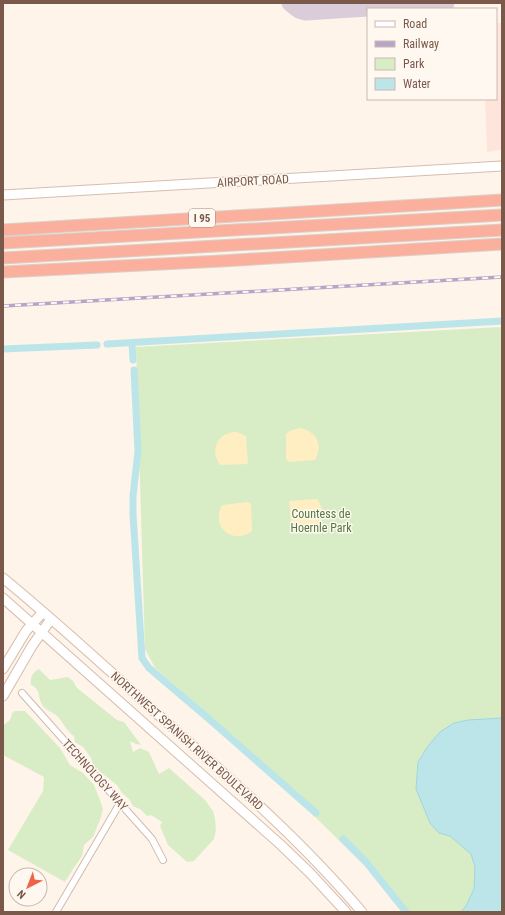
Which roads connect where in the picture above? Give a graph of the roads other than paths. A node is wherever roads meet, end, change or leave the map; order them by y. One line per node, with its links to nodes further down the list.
1 (502, 166): 2 (main road, AIRPORT ROAD)
2 (3, 195)
3 (502, 200): 4 (highway, I 95)
4 (402, 206): 6 (highway); 7 (highway, I 95)
5 (502, 215): 6 (highway)
6 (294, 227): 9 (highway)
7 (3, 230)
8 (502, 230): 11 (highway)
9 (3, 243)
10 (502, 244): 13 (highway)
11 (130, 250): 12 (highway); 13 (highway)
12 (3, 258)
13 (221, 261): 14 (highway)
14 (3, 272)
15 (3, 578): 17 (main road, NORTHWEST SPANISH RIVER BOULEVARD)
16 (3, 598): 19 (main road, NORTHWEST SPANISH RIVER BOULEVARD)
17 (42, 612): 18 (main road, NORTHWEST SPANISH RIVER BOULEVARD); 19 (main road)
18 (51, 619): 20 (main road); 25 (main road, NORTHWEST SPANISH RIVER BOULEVARD)
19 (32, 624): 20 (main road, NORTHWEST SPANISH RIVER BOULEVARD); 21 (main road)
20 (41, 632): 23 (main road); 27 (main road, NORTHWEST SPANISH RIVER BOULEVARD)
21 (3, 669)
22 (22, 693): 24 (street, TECHNOLOGY WAY)
23 (3, 696)
24 (120, 803): 28 (street, TECHNOLOGY WAY); 30 (street)
25 (303, 847): 26 (main road, NORTHWEST SPANISH RIVER BOULEVARD); 27 (main road)
26 (310, 854): 29 (main road); 32 (main road, NORTHWEST SPANISH RIVER BOULEVARD)
27 (293, 857): 29 (main road, NORTHWEST SPANISH RIVER BOULEVARD)
28 (163, 860)
29 (301, 864): 31 (main road, NORTHWEST SPANISH RIVER BOULEVARD)
30 (56, 912)
31 (346, 912)
32 (362, 912)

